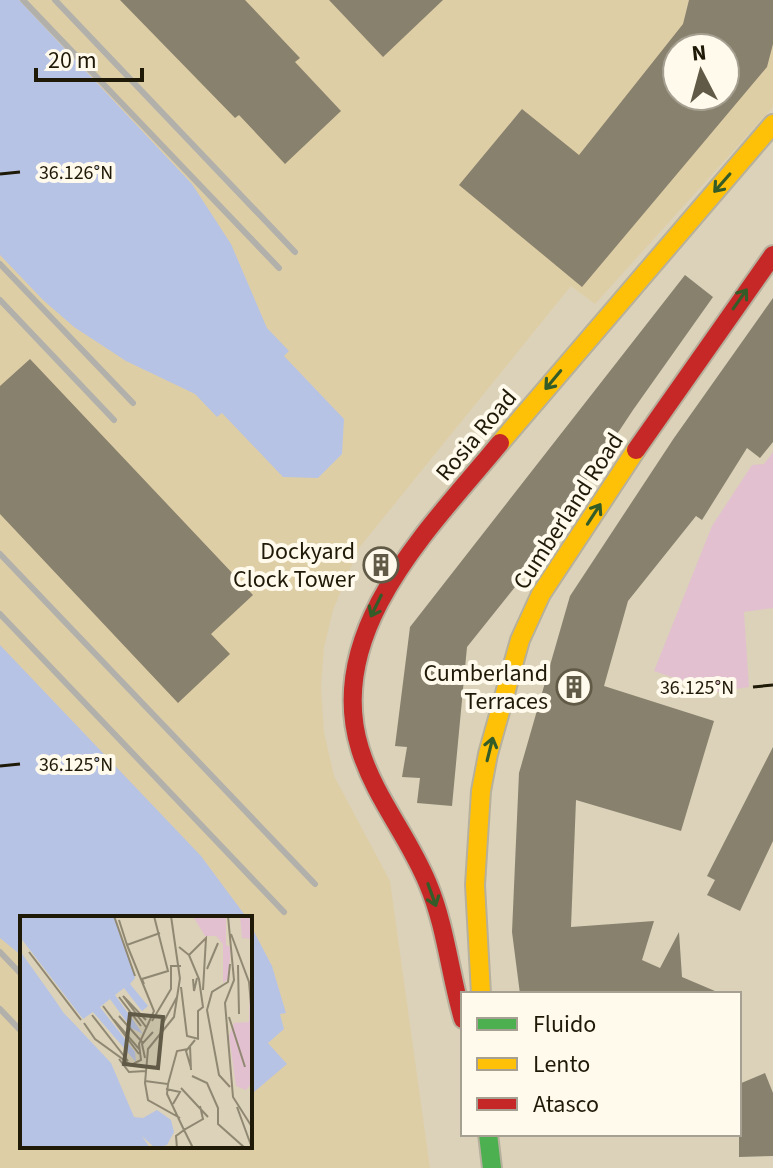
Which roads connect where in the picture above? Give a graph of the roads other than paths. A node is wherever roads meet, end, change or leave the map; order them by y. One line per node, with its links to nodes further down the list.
1 (773, 124): 3 (main road, Rosia Road, one-way to 3)
2 (773, 255): 5 (main road, Cumberland Road, one-way to 2)
3 (397, 826): 4 (main road); 6 (main road, Rosia Road, one-way to 6)
4 (422, 834)
5 (481, 992)
6 (461, 1013)
7 (488, 1136): 8 (main road)
8 (492, 1168)

